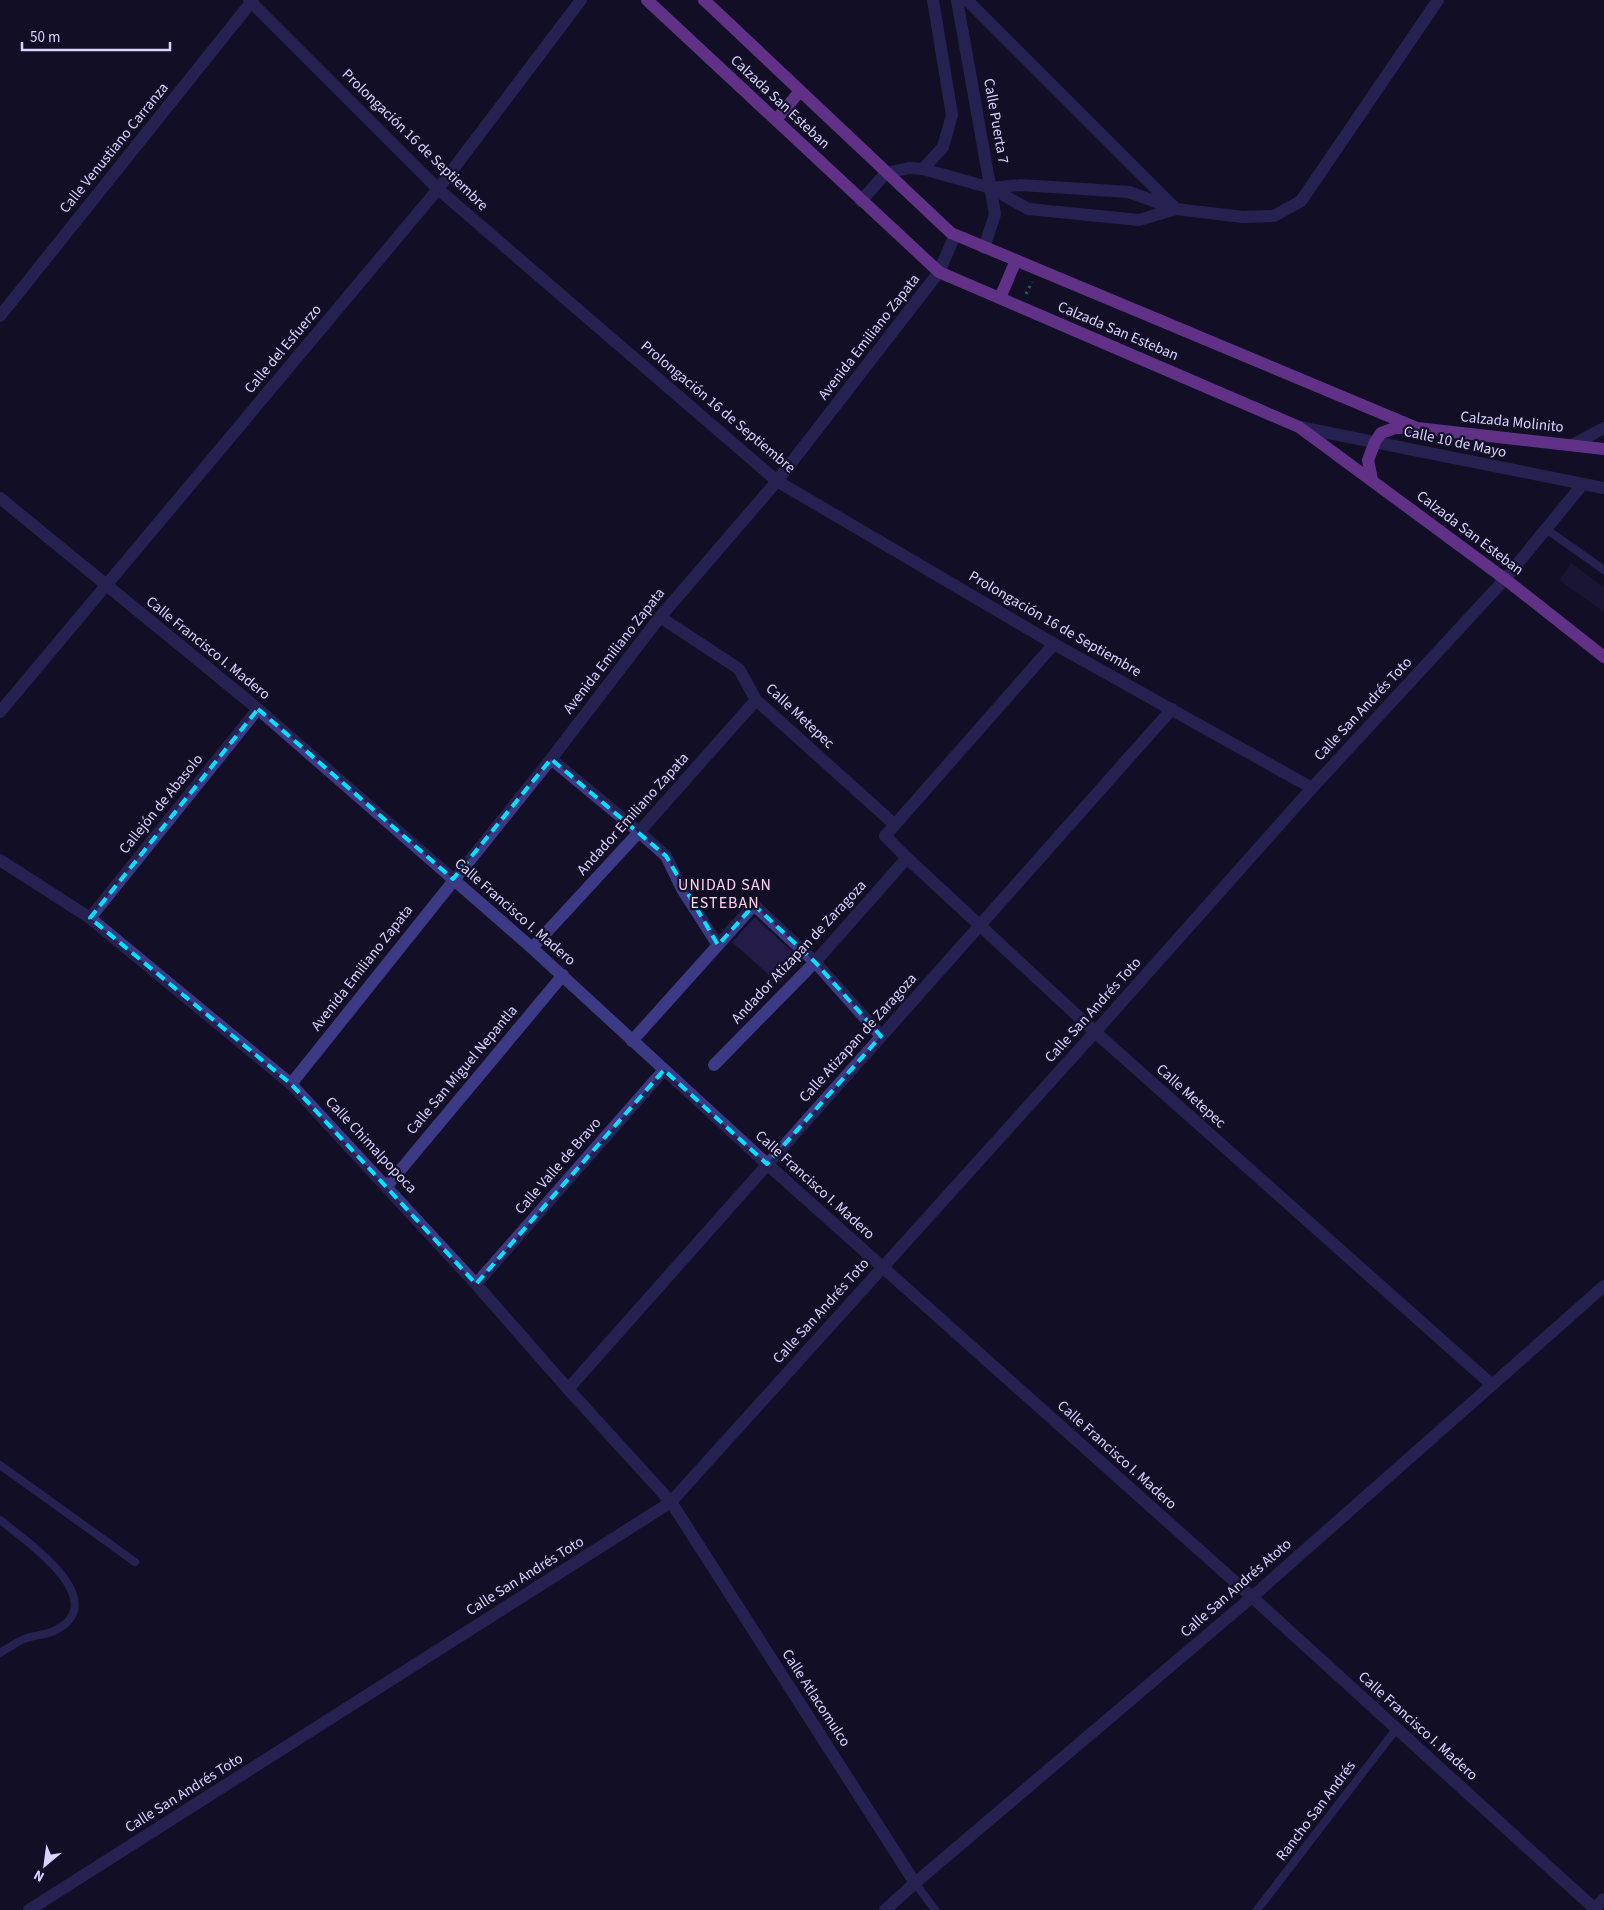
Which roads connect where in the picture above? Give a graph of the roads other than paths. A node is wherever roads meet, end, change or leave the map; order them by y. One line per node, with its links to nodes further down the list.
1 (581, 0): 14 (street, Calle del Esfuerzo)
2 (647, 0): 10 (main road, Calzada San Esteban)
3 (704, 0): 9 (main road, Calzada San Esteban)
4 (933, 0): 11 (street)
5 (957, 0): 13 (street, Calle Puerta 7)
6 (968, 0): 16 (street)
7 (1438, 0): 16 (street)
8 (251, 1): 14 (street, Prolongación 16 de Septiembre); 22 (street, Calle Venustiano Carranza)
9 (800, 91): 10 (main road); 12 (main road, Calzada San Esteban)
10 (776, 120): 15 (main road, Calzada San Esteban)
11 (923, 169): 12 (street); 13 (street)
12 (886, 173): 15 (street); 17 (main road, Calzada San Esteban)
13 (991, 188): 16 (street); 16 (street); 18 (street, Calle Puerta 7)
14 (438, 190): 30 (street, Prolongación 16 de Septiembre); 37 (street, Calle del Esfuerzo)
15 (861, 200): 20 (main road, Calzada San Esteban)
16 (1176, 209)
17 (955, 235): 18 (main road, Calzada San Esteban); 20 (street, Avenida Emiliano Zapata)
18 (984, 248): 19 (main road, Calzada San Esteban)
19 (1016, 260): 21 (main road); 24 (main road, Calzada San Esteban)
20 (939, 272): 21 (main road, Calzada San Esteban); 30 (street, Avenida Emiliano Zapata)
21 (1000, 298): 23 (main road, Calzada San Esteban)
22 (0, 316)
23 (1299, 427): 26 (street, Calle 10 de Mayo); 29 (main road, Calzada San Esteban)
24 (1417, 428): 26 (main road); 27 (main road, Calzada Molinito)
25 (1604, 428): 27 (street)
26 (1375, 442): 29 (main road); 31 (street, Calle 10 de Mayo)
27 (1572, 445): 28 (main road, Calzada Molinito)
28 (1604, 449)
29 (1372, 480): 36 (main road, Calzada San Esteban)
30 (777, 481): 38 (street, Avenida Emiliano Zapata); 39 (street, Prolongación 16 de Septiembre)
31 (1582, 485): 32 (street, Calle 10 de Mayo); 34 (street, Calle San Andrés Toto)
32 (1604, 488)
33 (0, 498): 37 (street, Calle Francisco I. Madero)
34 (1546, 530): 35 (lane); 36 (street, Calle San Andrés Toto)
35 (1604, 570)
36 (1505, 579): 40 (main road, Calzada San Esteban); 46 (street, Calle San Andrés Toto)
37 (105, 585): 43 (street, Calle Francisco I. Madero); 44 (street, Calle del Esfuerzo)
38 (660, 617): 41 (street, Calle Metepec); 45 (street, Avenida Emiliano Zapata)
39 (1054, 644): 42 (street, Prolongación 16 de Septiembre); 47 (street)
40 (1604, 657)
41 (756, 700): 47 (street, Calle Metepec); 48 (street, Andador Emiliano Zapata)
42 (1172, 709): 46 (street, Prolongación 16 de Septiembre); 53 (street, Calle Atizapan de Zaragoza)
43 (258, 710): 51 (street, Calle Francisco I. Madero); 52 (street, Callejón de Abasolo)
44 (0, 712)
45 (551, 759): 48 (street); 51 (street, Avenida Emiliano Zapata)
46 (1312, 788): 58 (street, Calle San Andrés Toto)
47 (894, 824): 49 (street, Calle Metepec)
48 (638, 832): 54 (street); 55 (street, Andador Emiliano Zapata)
49 (906, 858): 53 (street, Calle Metepec); 56 (street, Andador Atizapan de Zaragoza)
50 (0, 860): 52 (street, Calle Chimalpopoca)
51 (453, 879): 55 (street, Calle Francisco I. Madero); 63 (street, Avenida Emiliano Zapata)
52 (90, 918): 63 (street, Calle Chimalpopoca)
53 (981, 926): 58 (street, Calle Metepec); 59 (street, Calle Atizapan de Zaragoza)
54 (718, 945): 56 (street); 60 (street)
55 (532, 948): 57 (street, Calle Francisco I. Madero)
56 (815, 962): 59 (street); 61 (street, Andador Atizapan de Zaragoza)
57 (562, 975): 60 (street, Calle Francisco I. Madero); 65 (street, Calle San Miguel Nepantla)
58 (1095, 1032): 66 (street, Calle San Andrés Toto); 69 (street, Calle Metepec)
59 (881, 1036): 64 (street, Calle Atizapan de Zaragoza)
60 (632, 1040): 62 (street, Calle Francisco I. Madero)
61 (714, 1066)
62 (664, 1070): 64 (street, Calle Francisco I. Madero); 67 (street, Calle Valle de Bravo)
63 (291, 1084): 65 (street, Calle Chimalpopoca)
64 (767, 1164): 66 (street, Calle Francisco I. Madero); 70 (street, Calle Atizapan de Zaragoza)
65 (387, 1186): 67 (street, Calle Chimalpopoca)
66 (882, 1266): 72 (street, Calle San Andrés Toto); 75 (street, Calle Francisco I. Madero)
67 (476, 1284): 70 (street, Calle Chimalpopoca)
68 (1604, 1286): 69 (street, Calle San Andrés Atoto)
69 (1491, 1384): 75 (street, Calle San Andrés Atoto)
70 (568, 1389): 72 (street, Calle Chimalpopoca)
71 (0, 1464): 74 (lane)
72 (671, 1502): 78 (street, Calle Atlacomulco); 82 (street, Calle San Andrés Toto)
73 (0, 1520): 76 (lane)
74 (135, 1562)
75 (1252, 1597): 77 (street, Calle Francisco I. Madero); 78 (street, Calle San Andrés Atoto)
76 (0, 1653)
77 (1397, 1728): 80 (lane, Rancho San Andrés); 81 (street, Calle Francisco I. Madero)
78 (915, 1883): 83 (street, Calle San Andrés Atoto); 84 (lane, Calle Atlacomulco)
79 (1604, 1899): 81 (street)
80 (1263, 1903): 85 (lane, Rancho San Andrés); 86 (lane)
81 (1595, 1909)
82 (30, 1910)
83 (885, 1910)
84 (935, 1910)
85 (1257, 1910)
86 (1270, 1910)

